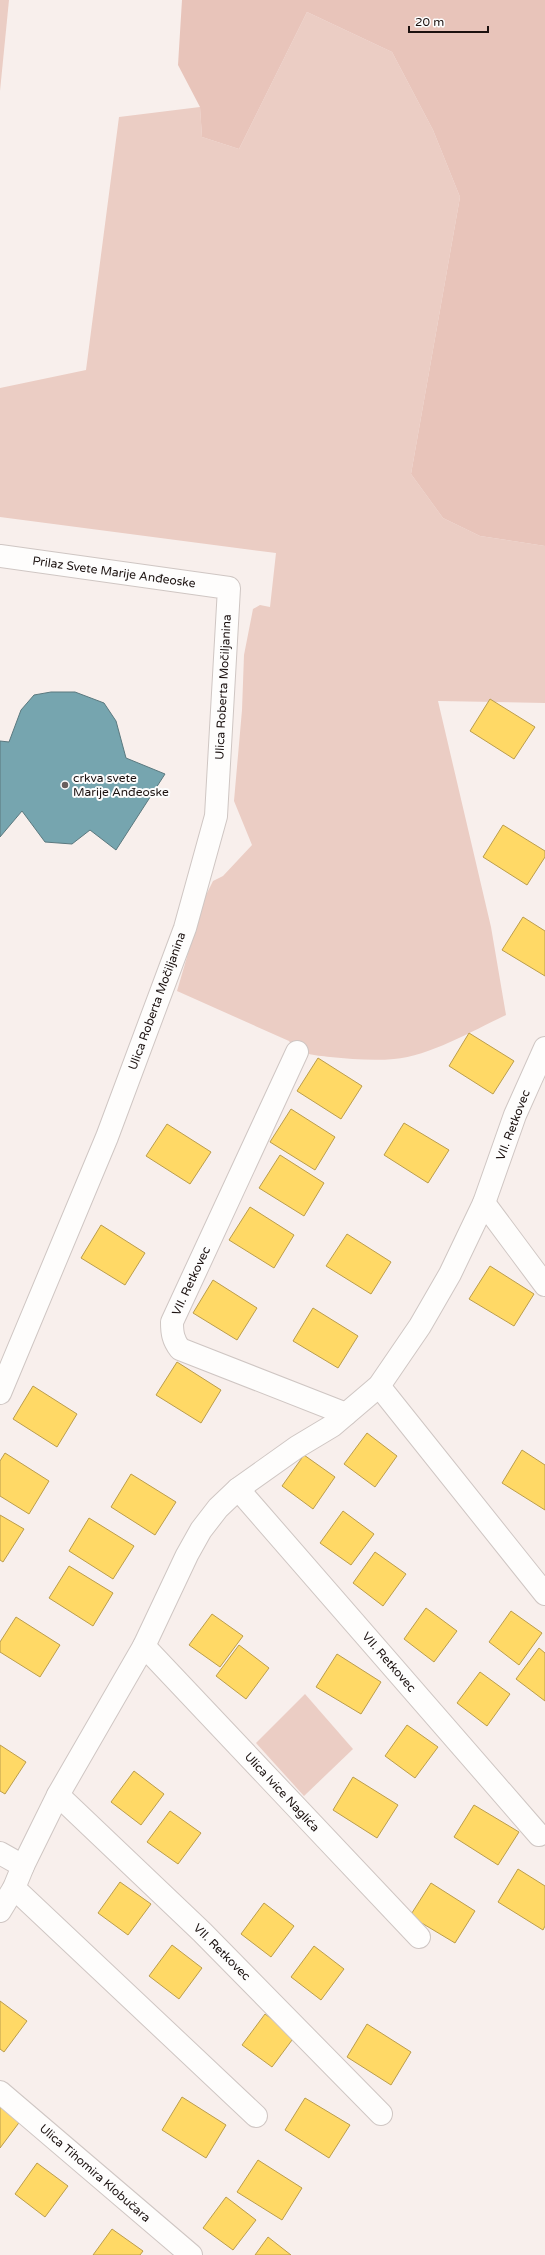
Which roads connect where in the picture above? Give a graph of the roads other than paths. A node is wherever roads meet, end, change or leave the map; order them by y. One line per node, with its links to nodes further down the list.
1 (0, 556): 2 (street, Prilaz Svete Marije Anđeoske)
2 (229, 588): 8 (street, Ulica Roberta Močiljanina)
3 (545, 1048): 5 (street, VII. Retkovec)
4 (297, 1052): 9 (street, VII. Retkovec)
5 (484, 1203): 6 (street); 7 (street, VII. Retkovec)
6 (545, 1285)
7 (379, 1386): 9 (street, VII. Retkovec); 11 (street)
8 (0, 1393)
9 (346, 1414): 10 (street, VII. Retkovec)
10 (238, 1489): 12 (street, VII. Retkovec); 14 (street, VII. Retkovec)
11 (545, 1594)
12 (144, 1646): 13 (street, VII. Retkovec); 19 (street, Ulica Ivice Naglića)
13 (58, 1795): 16 (street, VII. Retkovec); 21 (street, VII. Retkovec)
14 (539, 1835)
15 (0, 1853): 16 (street)
16 (23, 1866): 17 (street, VII. Retkovec)
17 (14, 1888): 18 (street, VII. Retkovec); 22 (street)
18 (0, 1911)
19 (419, 1937)
20 (0, 2092): 23 (street, Ulica Tihomira Klobučara)
21 (381, 2114)
22 (256, 2116)
23 (191, 2255)

